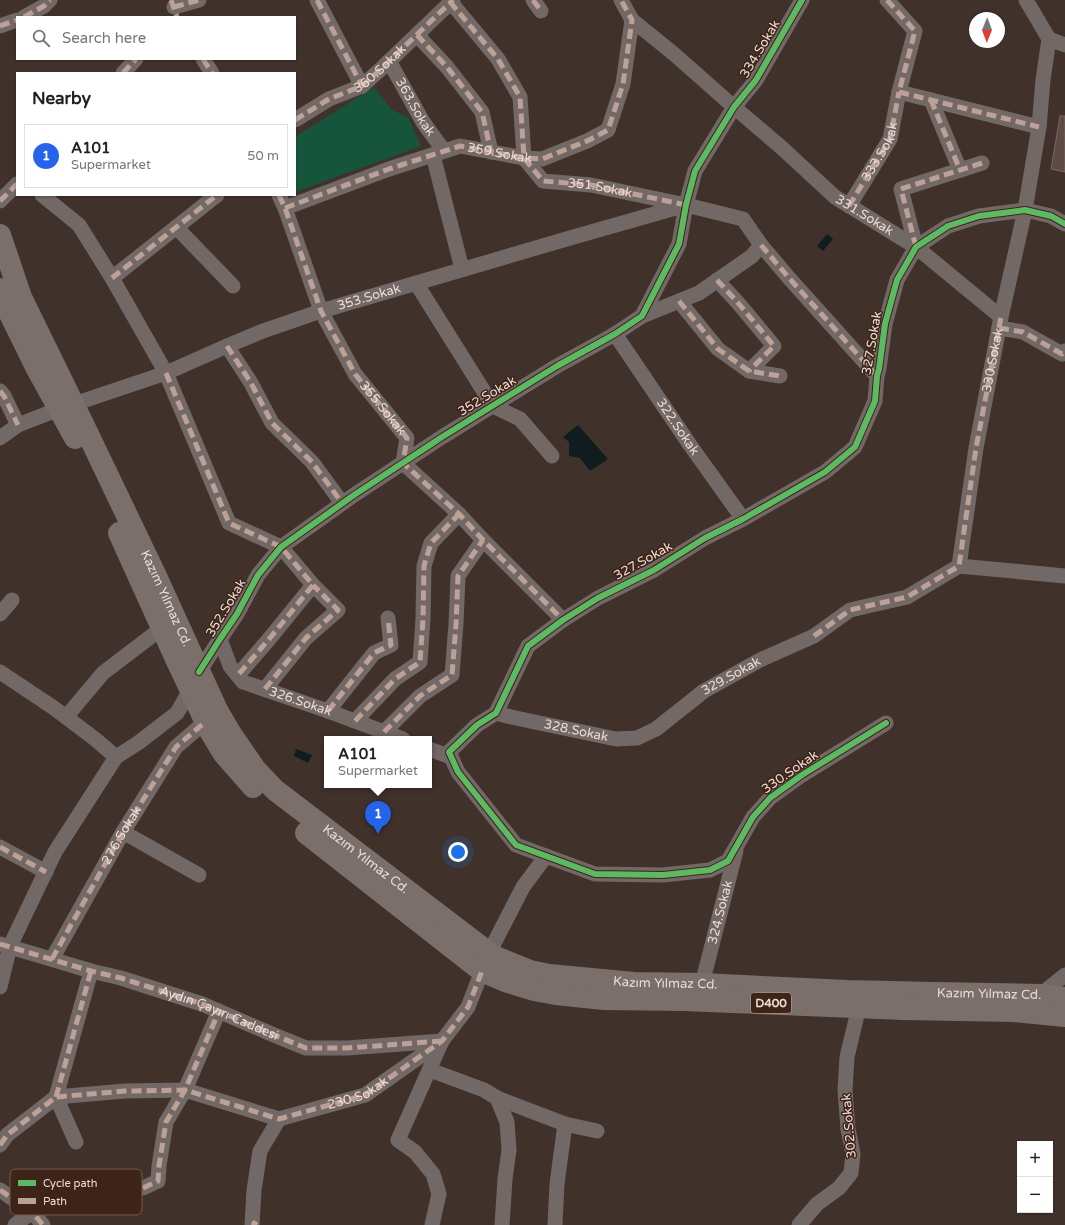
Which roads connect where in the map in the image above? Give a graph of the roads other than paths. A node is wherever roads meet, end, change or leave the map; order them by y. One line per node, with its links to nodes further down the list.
1 (50, 0): 10 (street)
2 (199, 0): 9 (street)
3 (317, 0): 22 (street)
4 (621, 0): 12 (street)
5 (802, 0): 25 (street, 334.Sokak)
6 (887, 0): 23 (street)
7 (1026, 0): 15 (street)
8 (451, 1): 14 (street, 360.Sokak); 30 (street)
9 (174, 8)
10 (26, 16)
11 (16, 20): 13 (street)
12 (632, 20): 25 (street, 331.Sokak); 30 (street, 359.Sokak)
13 (0, 26)
14 (417, 35): 19 (street, 360.Sokak); 28 (street)
15 (1049, 39): 16 (street); 27 (street, 330.Sokak)
16 (1065, 45)
17 (135, 60): 20 (street)
18 (204, 60): 21 (street)
19 (389, 61): 22 (street, 360.Sokak); 29 (street, 363.Sokak)
20 (124, 72)
21 (211, 72)
22 (362, 86): 26 (street, 360.Sokak)
23 (899, 92): 24 (street); 39 (street, 333.Sokak)
24 (931, 100): 27 (street); 32 (street)
25 (734, 107): 38 (street, 352.Sokak); 39 (street, 331.Sokak)
26 (296, 119)
27 (1039, 127): 40 (street, 330.Sokak)
28 (491, 152): 29 (street, 359.Sokak); 30 (street, 359.Sokak)
29 (438, 153): 37 (street, 359.Sokak); 46 (street)
30 (524, 158): 38 (street, 351.Sokak)
31 (982, 163): 32 (street)
32 (960, 170): 45 (street)
33 (16, 185): 36 (street)
34 (43, 196): 47 (street)
35 (216, 196): 42 (street)
36 (0, 201)
37 (282, 202): 53 (street, 355.Sokak)
38 (686, 205): 44 (street, 351.Sokak); 46 (street, 353.Sokak); 54 (street, 352.Sokak)
39 (849, 206): 45 (street, 331.Sokak)
40 (1025, 210): 41 (street, 327.Sokak); 45 (street, 327.Sokak); 55 (street, 330.Sokak)
41 (1065, 224)
42 (176, 227): 47 (street); 50 (street)
43 (0, 235): 64 (highway, Kazım Yılmaz Cd. / D400)
44 (761, 245): 48 (street); 62 (street, 351.Sokak)
45 (916, 247): 55 (street, 331.Sokak); 62 (street, 327.Sokak)
46 (462, 269): 49 (street, 353.Sokak)
47 (112, 278): 60 (street)
48 (717, 280): 52 (street); 59 (street)
49 (416, 283): 53 (street, 353.Sokak); 65 (street)
50 (233, 286)
51 (0, 289): 64 (highway, Kazım Yılmaz Cd. / D400)
52 (679, 301): 54 (street); 59 (street)
53 (321, 311): 57 (street, 353.Sokak); 69 (street, 355.Sokak)
54 (642, 316): 56 (street, 352.Sokak)
55 (1000, 323): 58 (street); 75 (street, 330.Sokak)
56 (615, 334): 65 (street, 352.Sokak); 72 (street, 322.Sokak)
57 (227, 346): 60 (street, 353.Sokak); 70 (street)
58 (1065, 351)
59 (748, 371): 61 (street)
60 (166, 373): 64 (street, 353.Sokak); 74 (street)
61 (780, 376)
62 (877, 376): 72 (street, 327.Sokak)
63 (0, 391): 66 (street)
64 (66, 406): 66 (street, 353.Sokak); 82 (highway, Kazım Yılmaz Cd. / D400); 86 (highway, Kazım Yılmaz Cd. / D400)
65 (493, 406): 68 (street); 69 (street, 352.Sokak)
66 (18, 425): 67 (street, 353.Sokak)
67 (0, 438)
68 (552, 456)
69 (403, 463): 70 (street, 352.Sokak); 71 (street)
70 (342, 503): 74 (street, 352.Sokak)
71 (459, 514): 73 (street); 91 (street)
72 (743, 519): 81 (street, 327.Sokak)
73 (483, 540): 81 (street); 95 (street)
74 (281, 547): 77 (street); 83 (street, 352.Sokak)
75 (959, 566): 76 (street); 94 (street, 329.Sokak)
76 (1065, 576)
77 (313, 585): 85 (street); 87 (street)
78 (12, 600): 79 (street)
79 (0, 614)
80 (388, 618): 88 (street)
81 (563, 620): 89 (street, 327.Sokak)
82 (162, 628): 86 (highway, Kazım Yılmaz Cd. / D400); 90 (street)
83 (220, 639): 85 (street, 326.Sokak); 86 (street, 352.Sokak)
84 (0, 672): 90 (street)
85 (238, 675): 87 (street, 326.Sokak)
86 (195, 681): 92 (highway, Kazım Yılmaz Cd. / D400); 98 (street, 352.Sokak); 108 (highway, Kazım Yılmaz Cd. / D400)
87 (265, 689): 88 (street, 326.Sokak)
88 (328, 711): 91 (street, 326.Sokak)
89 (496, 713): 94 (street, 328.Sokak); 99 (street)
90 (66, 717): 98 (street)
91 (355, 721): 95 (street, 326.Sokak)
92 (205, 722): 100 (street, 276.Sokak); 108 (highway, Kazım Yılmaz Cd. / D400)
93 (886, 723): 101 (street, 330.Sokak)
94 (656, 729)
95 (384, 732): 96 (street, 326.Sokak)
96 (395, 736)
97 (432, 750): 99 (street)
98 (116, 757): 104 (street)
99 (451, 757): 103 (street)
100 (123, 832): 105 (street); 107 (street, 276.Sokak)
101 (738, 841): 103 (street, 330.Sokak); 111 (street, 324.Sokak)
102 (0, 847): 104 (street)
103 (546, 856): 108 (street, 230.Sokak)
104 (46, 872): 106 (street)
105 (199, 875)
106 (5, 945): 107 (street, Aydın Çayırı Caddesi); 112 (street)
107 (52, 959): 109 (street, Aydın Çayırı Caddesi)
108 (485, 962): 111 (highway, Kazım Yılmaz Cd. / D400); 115 (highway, Kazım Yılmaz Cd. / D400); 118 (street, 230.Sokak)
109 (91, 971): 116 (street, Aydın Çayırı Caddesi); 121 (street)
110 (1065, 975): 113 (street)
111 (702, 984): 113 (highway, Kazım Yılmaz Cd. / D400)
112 (0, 988)
113 (1040, 995): 114 (highway, Kazım Yılmaz Cd. / D400)
114 (1065, 998)
115 (859, 1007): 117 (highway, Kazım Yılmaz Cd. / D400); 139 (street, 302.Sokak)
116 (219, 1011): 118 (street, Aydın Çayırı Caddesi); 120 (street)
117 (1065, 1016)
118 (442, 1041): 119 (street); 123 (street, 230.Sokak)
119 (430, 1070): 122 (street); 136 (street)
120 (185, 1090): 121 (street); 123 (street); 128 (street)
121 (56, 1097): 126 (street); 127 (street)
122 (497, 1098): 124 (street); 137 (street)
123 (279, 1119): 135 (street)
124 (565, 1124): 125 (street); 138 (street)
125 (597, 1131)
126 (76, 1142)
127 (0, 1145)
128 (143, 1188)
129 (0, 1190): 130 (street)
130 (10, 1197)
131 (28, 1215): 133 (street)
132 (34, 1215): 134 (street)
133 (16, 1225)
134 (42, 1225)
135 (252, 1225)
136 (432, 1225)
137 (502, 1225)
138 (555, 1225)
139 (799, 1225)

